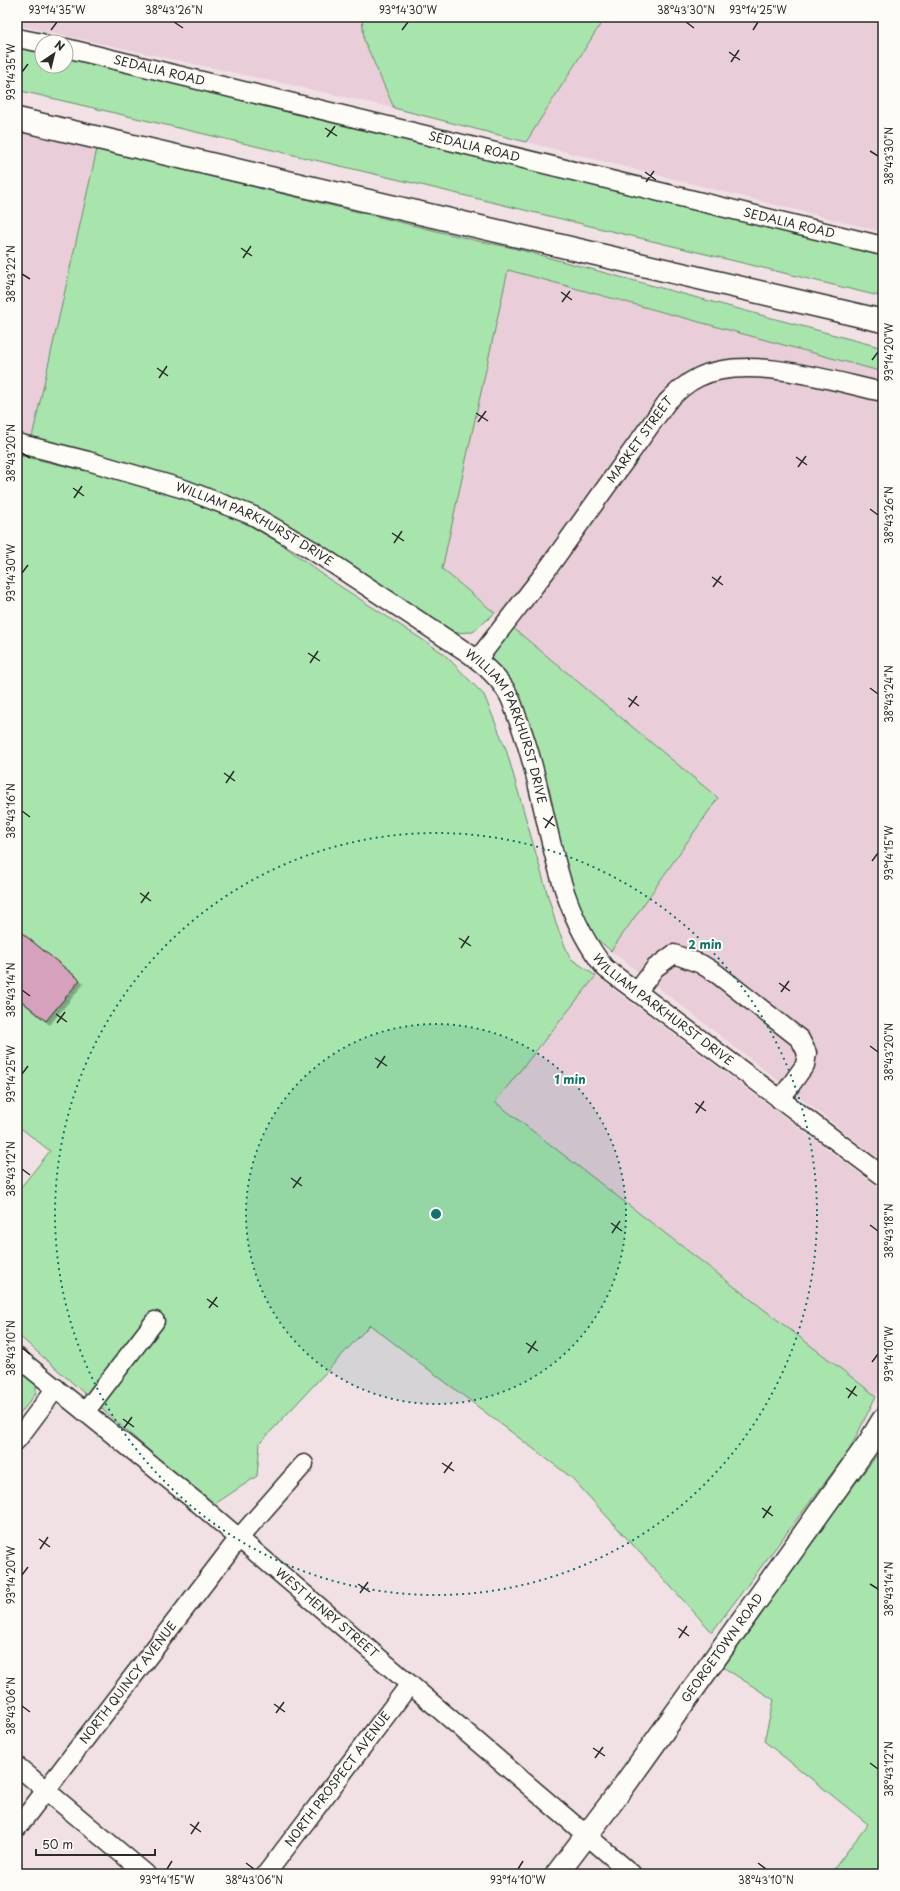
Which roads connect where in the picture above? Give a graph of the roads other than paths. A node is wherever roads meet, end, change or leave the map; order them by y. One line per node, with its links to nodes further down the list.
1 (17, 38): 2 (street)
2 (34, 41)
3 (74, 50): 5 (street, SEDALIA ROAD)
4 (17, 119): 6 (main road)
5 (883, 246)
6 (883, 321)
7 (883, 392): 9 (street, MARKET STREET)
8 (17, 443): 9 (street, WILLIAM PARKHURST DRIVE)
9 (477, 660): 10 (street, WILLIAM PARKHURST DRIVE)
10 (637, 992): 11 (street, WILLIAM PARKHURST DRIVE); 11 (street)
11 (780, 1100): 12 (street, WILLIAM PARKHURST DRIVE)
12 (883, 1176)
13 (155, 1321): 16 (street)
14 (17, 1357): 15 (street, WEST HENRY STREET)
15 (56, 1388): 16 (street, WEST HENRY STREET); 18 (street)
16 (85, 1412): 20 (street, WEST HENRY STREET)
17 (883, 1420): 25 (main road, GEORGETOWN ROAD)
18 (17, 1440)
19 (304, 1464): 20 (street, NORTH QUINCY AVENUE)
20 (239, 1538): 21 (street, WEST HENRY STREET); 23 (street, NORTH QUINCY AVENUE)
21 (410, 1684): 25 (street, WEST HENRY STREET); 27 (street, NORTH PROSPECT AVENUE)
22 (17, 1766): 23 (street)
23 (46, 1790): 24 (street, NORTH QUINCY AVENUE); 26 (street)
24 (17, 1828)
25 (586, 1835): 28 (main road, GEORGETOWN ROAD); 29 (street, WEST HENRY STREET)
26 (146, 1874)
27 (266, 1874)
28 (557, 1874)
29 (632, 1874)

